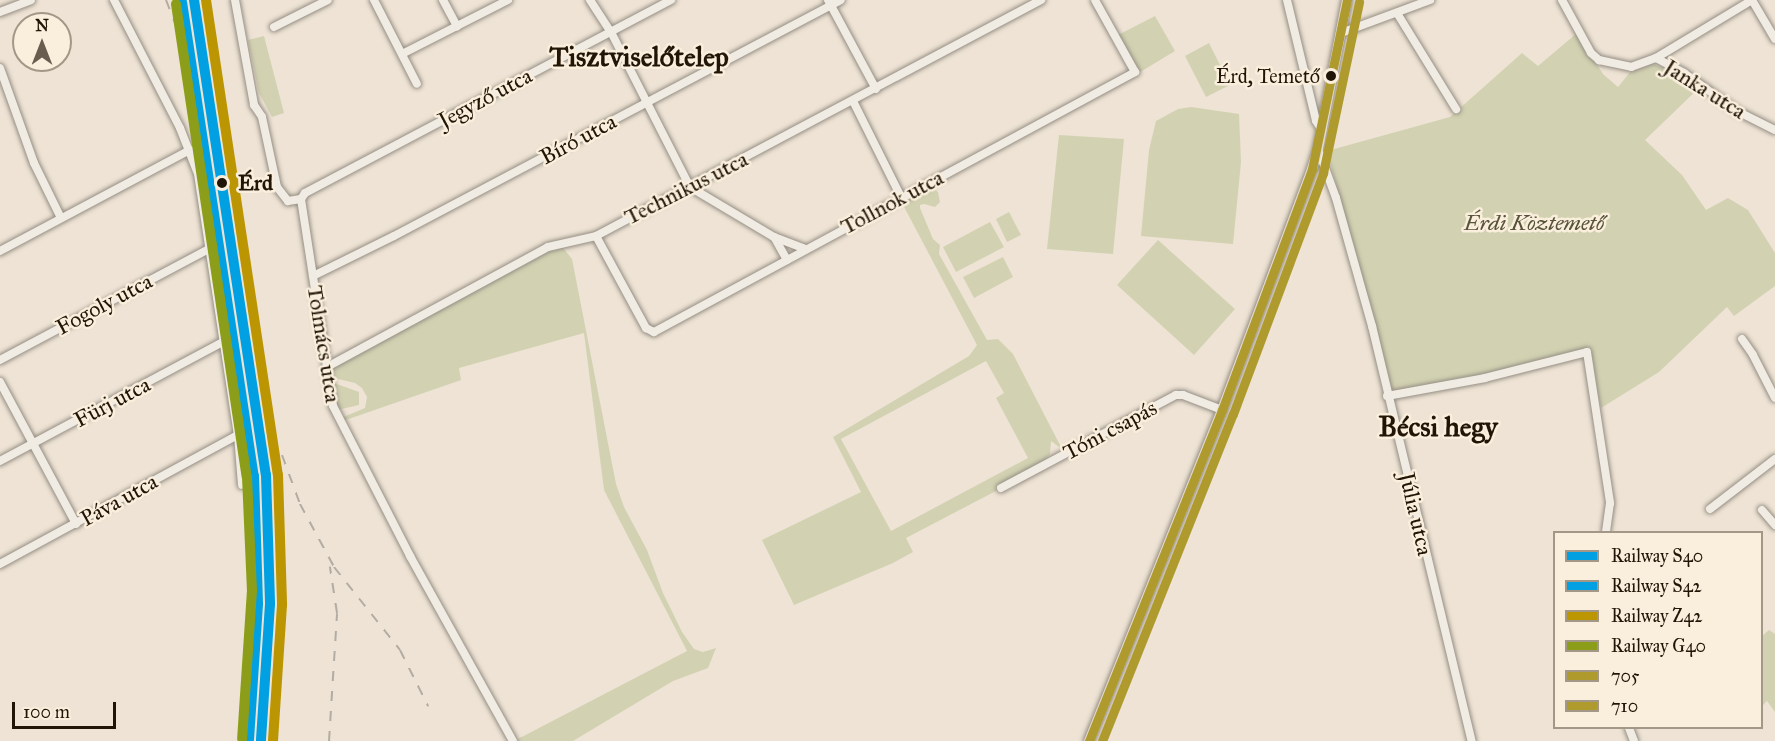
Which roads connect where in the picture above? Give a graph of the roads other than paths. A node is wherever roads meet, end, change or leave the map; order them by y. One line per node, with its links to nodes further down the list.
1 (31, 0): 19 (street)
2 (114, 0): 37 (street)
3 (235, 0): 40 (street)
4 (328, 0): 22 (street)
5 (374, 0): 26 (street)
6 (443, 0): 21 (street)
7 (508, 0): 21 (street)
8 (590, 0): 23 (street)
9 (671, 0): 23 (street, Jegyző utca)
10 (841, 0): 18 (street, Bíró utca)
11 (1041, 0): 30 (street, Technikus utca)
12 (1095, 0): 39 (street, Tollnok utca)
13 (1287, 0): 34 (street)
14 (1347, 0): 24 (main road)
15 (1430, 0): 20 (street)
16 (1562, 0): 27 (street, Janka utca)
17 (1752, 0): 25 (street); 27 (street)
18 (829, 3): 30 (street); 32 (street, Bíró utca)
19 (0, 12)
20 (1397, 12): 24 (street); 33 (street)
21 (457, 26): 26 (street)
22 (274, 27)
23 (611, 32): 32 (street); 40 (street, Jegyző utca)
24 (1341, 33): 34 (main road)
25 (1775, 39)
26 (402, 54): 29 (street)
27 (1656, 58): 35 (street, Janka utca)
28 (0, 68): 41 (street)
29 (417, 84)
30 (876, 89): 31 (street, Technikus utca)
31 (854, 101): 38 (street, Technikus utca); 39 (street)
32 (646, 102): 38 (street); 48 (street, Bíró utca)
33 (1456, 109)
34 (1322, 130): 36 (main road)
35 (1775, 130)
36 (1318, 149): 54 (street, Júlia utca); 56 (main road)
37 (190, 150): 41 (street); 44 (street)
38 (690, 187): 42 (street, Technikus utca); 43 (street)
39 (901, 197): 45 (street, Tollnok utca)
40 (301, 199): 48 (street, Tolmács utca)
41 (61, 218): 46 (street)
42 (596, 236): 47 (street, Tollnok utca); 52 (street, Technikus utca)
43 (774, 237): 45 (street); 47 (street)
44 (209, 249): 50 (street); 51 (street, Fogoly utca)
45 (805, 249): 47 (street, Tollnok utca)
46 (0, 251)
47 (787, 260)
48 (313, 276): 52 (street, Tolmács utca)
49 (1742, 339): 55 (street)
50 (223, 342): 57 (street); 58 (street, Fürj utca)
51 (0, 360)
52 (327, 367): 69 (street, Tolmács utca)
53 (0, 382): 58 (street)
54 (1387, 396): 67 (street); 71 (street, Júlia utca)
55 (1775, 398)
56 (1221, 410): 62 (street, Tóni csapás); 70 (main road)
57 (238, 435): 61 (street); 65 (street, Páva utca)
58 (33, 444): 60 (street, Fürj utca); 65 (street)
59 (1775, 459): 63 (street)
60 (0, 461)
61 (242, 485)
62 (1001, 488)
63 (1710, 509)
64 (1762, 510): 66 (street)
65 (76, 524): 68 (street, Páva utca)
66 (1775, 525)
67 (1606, 531)
68 (0, 564)
69 (513, 741)
70 (1089, 741)
71 (1472, 741)

